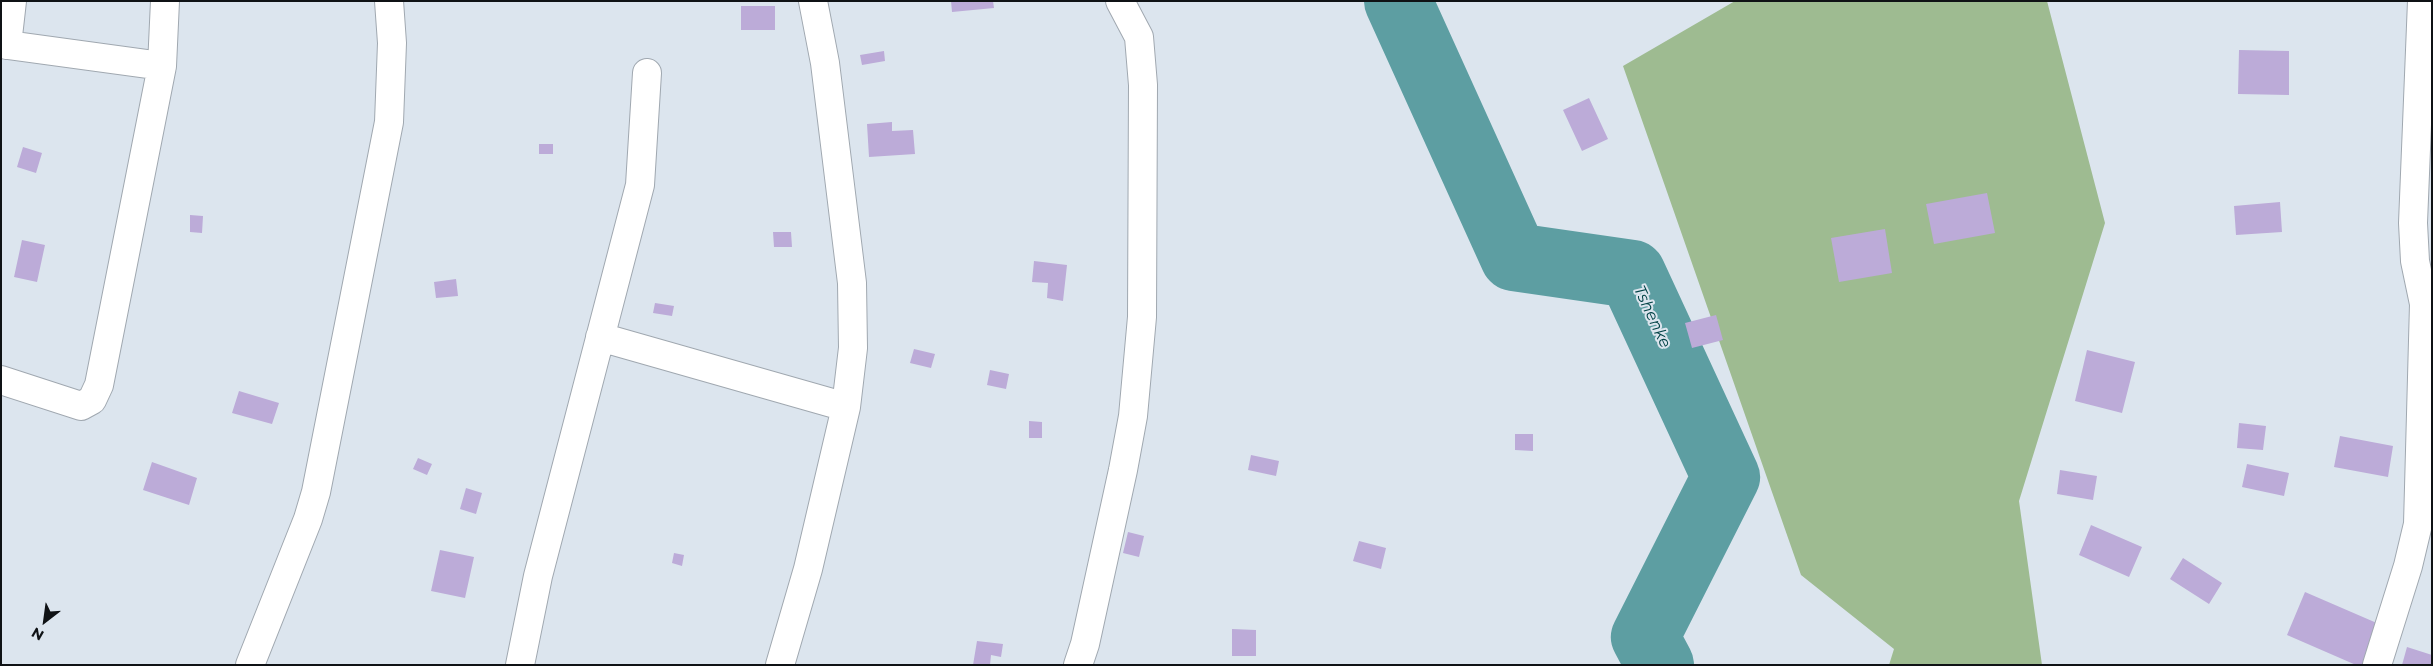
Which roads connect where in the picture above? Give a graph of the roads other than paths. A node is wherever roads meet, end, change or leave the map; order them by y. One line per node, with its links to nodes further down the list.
1 (12, 1): 7 (street)
2 (165, 1): 8 (street)
3 (389, 1): 13 (street)
4 (813, 1): 12 (street)
5 (1120, 1): 16 (street)
6 (2422, 1): 17 (street)
7 (4, 44): 8 (street)
8 (162, 66): 11 (street)
9 (647, 73): 10 (street)
10 (600, 338): 12 (street); 14 (street)
11 (1, 380)
12 (846, 407): 15 (street)
13 (250, 665)
14 (520, 665)
15 (780, 665)
16 (1078, 665)
17 (2377, 665)

